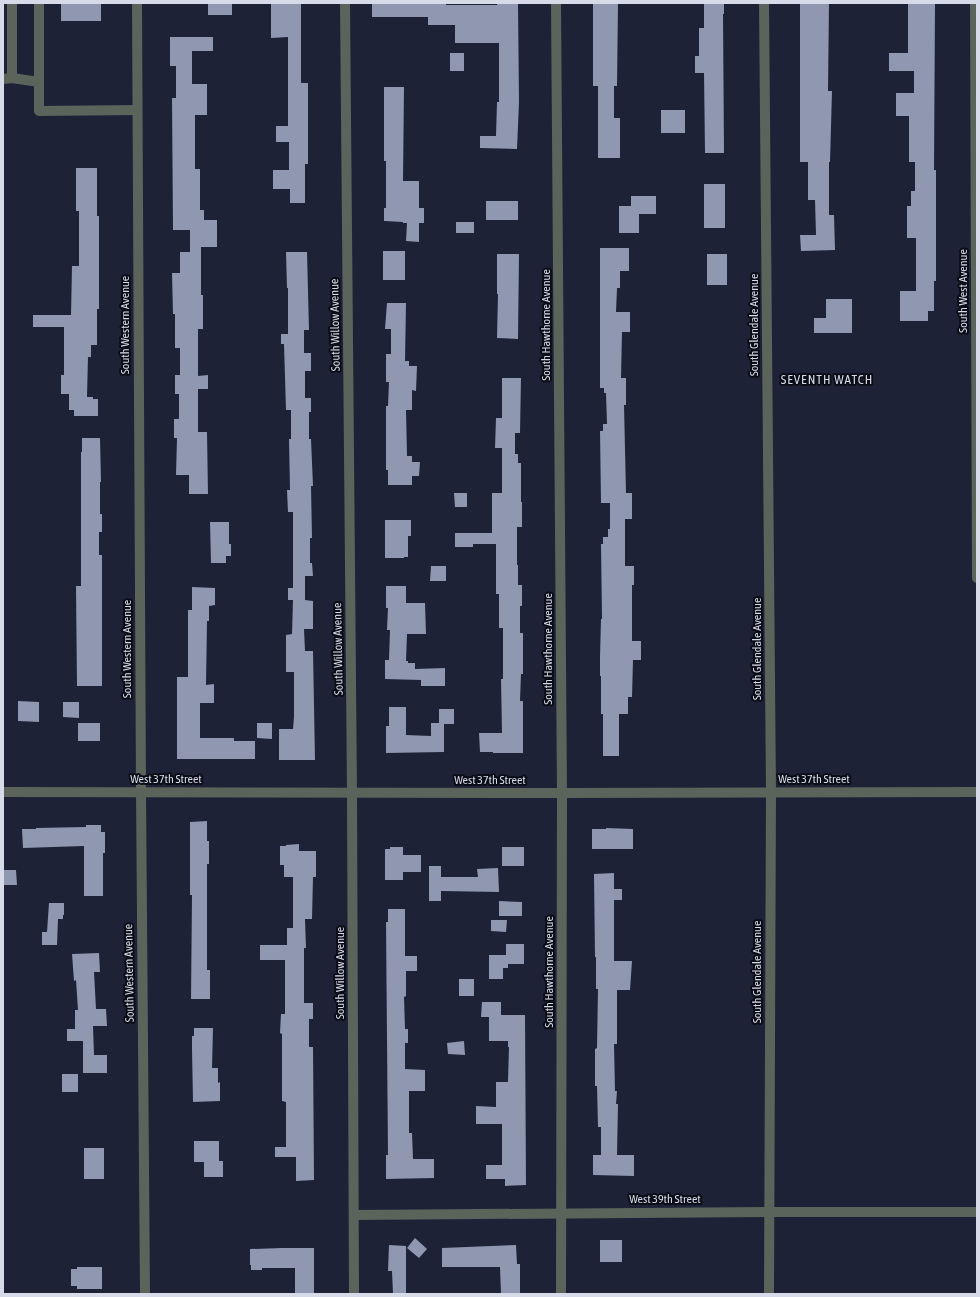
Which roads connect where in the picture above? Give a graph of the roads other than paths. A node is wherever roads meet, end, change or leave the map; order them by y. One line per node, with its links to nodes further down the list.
1 (12, 3): 8 (street)
2 (39, 3): 9 (street)
3 (137, 3): 10 (street, South Western Avenue)
4 (345, 3): 16 (street, South Willow Avenue)
5 (556, 3): 17 (street, South Hawthorne Avenue)
6 (764, 3): 14 (street, South Glendale Avenue)
7 (974, 3): 11 (street, South West Avenue)
8 (7, 78): 9 (street)
9 (39, 82): 10 (street)
10 (137, 110): 13 (street, South Western Avenue)
11 (977, 578)
12 (3, 792): 13 (street, West 37th Street)
13 (141, 792): 16 (street, West 37th Street); 22 (street, South Western Avenue)
14 (771, 792): 15 (street, West 37th Street); 17 (street, West 37th Street); 18 (street, South Glendale Avenue)
15 (977, 792)
16 (352, 793): 17 (street, West 37th Street); 21 (street, South Willow Avenue)
17 (562, 793): 20 (street, South Hawthorne Avenue)
18 (769, 1212): 19 (street, West 39th Street); 20 (street, West 39th Street); 25 (street, South Glendale Avenue)
19 (977, 1212)
20 (561, 1213): 21 (street, West 39th Street); 24 (street, South Hawthorne Avenue)
21 (354, 1214): 23 (street, South Willow Avenue)
22 (145, 1294)
23 (354, 1294)
24 (562, 1294)
25 (769, 1294)

